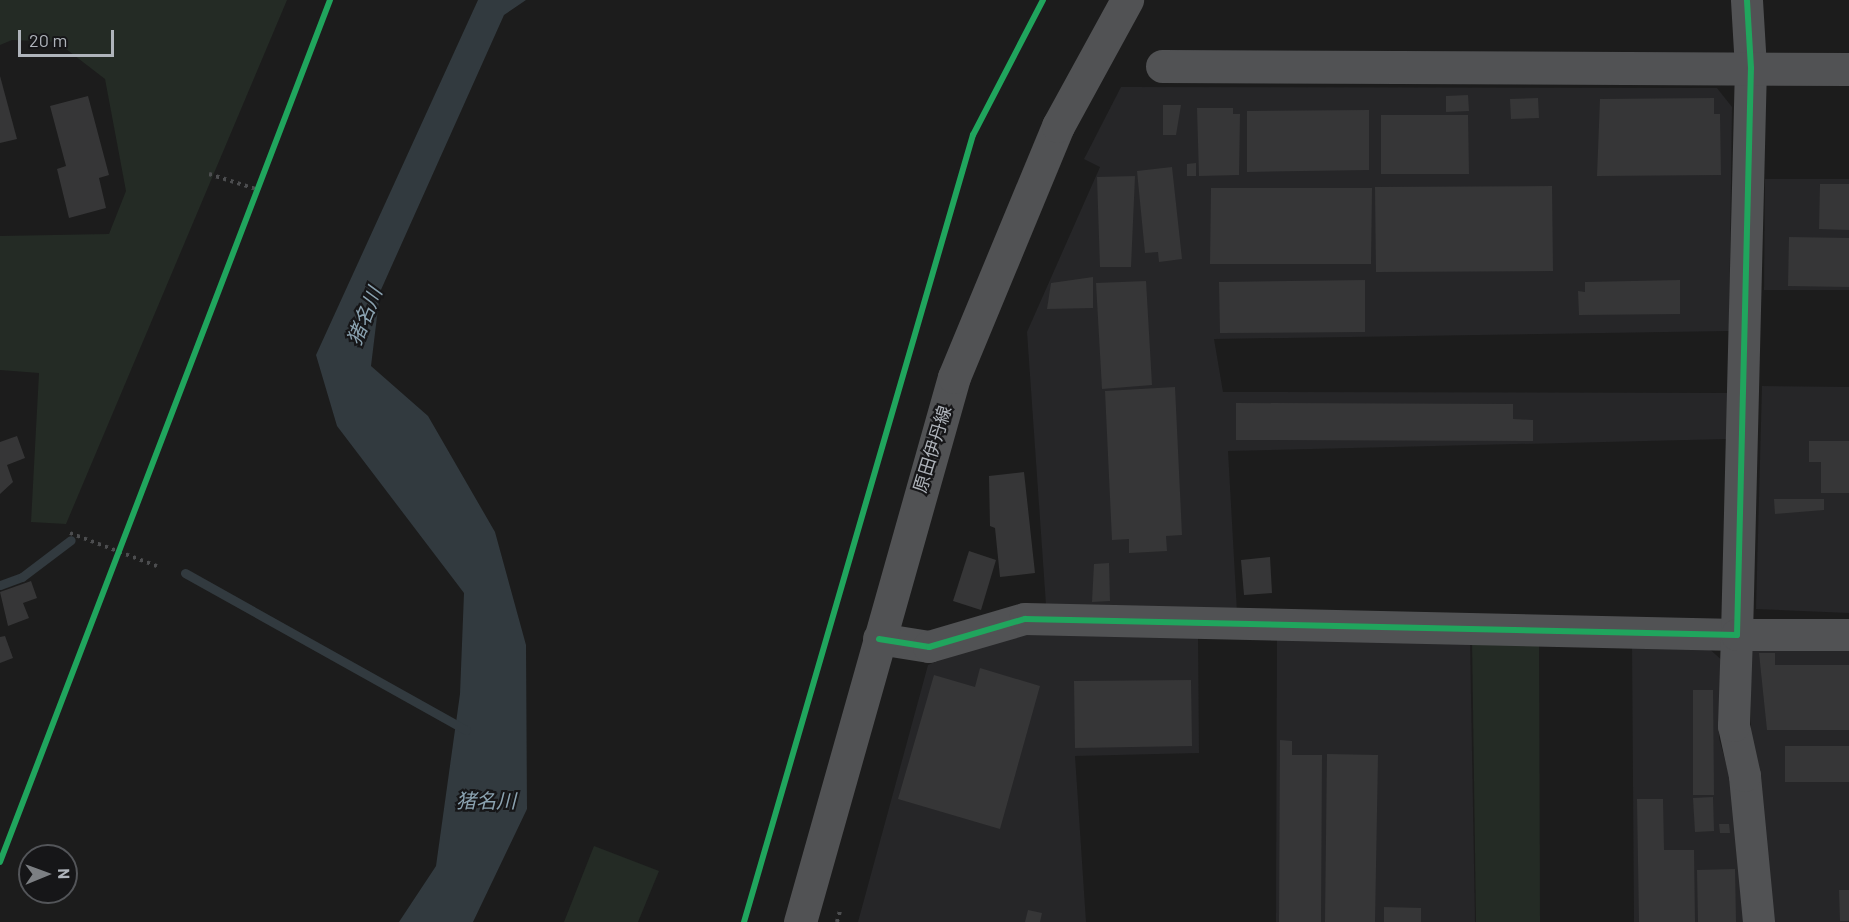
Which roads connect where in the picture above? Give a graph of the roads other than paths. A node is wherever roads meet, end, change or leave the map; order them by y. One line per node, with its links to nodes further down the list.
1 (1127, 0): 8 (street, 原田伊丹線)
2 (1747, 0): 4 (street)
3 (1162, 66): 4 (street)
4 (1751, 68): 5 (street); 6 (street)
5 (1849, 69)
6 (1737, 635): 7 (street); 8 (street); 10 (street)
7 (1849, 635)
8 (879, 639): 9 (street, 原田伊丹線)
9 (800, 922)
10 (1759, 922)

